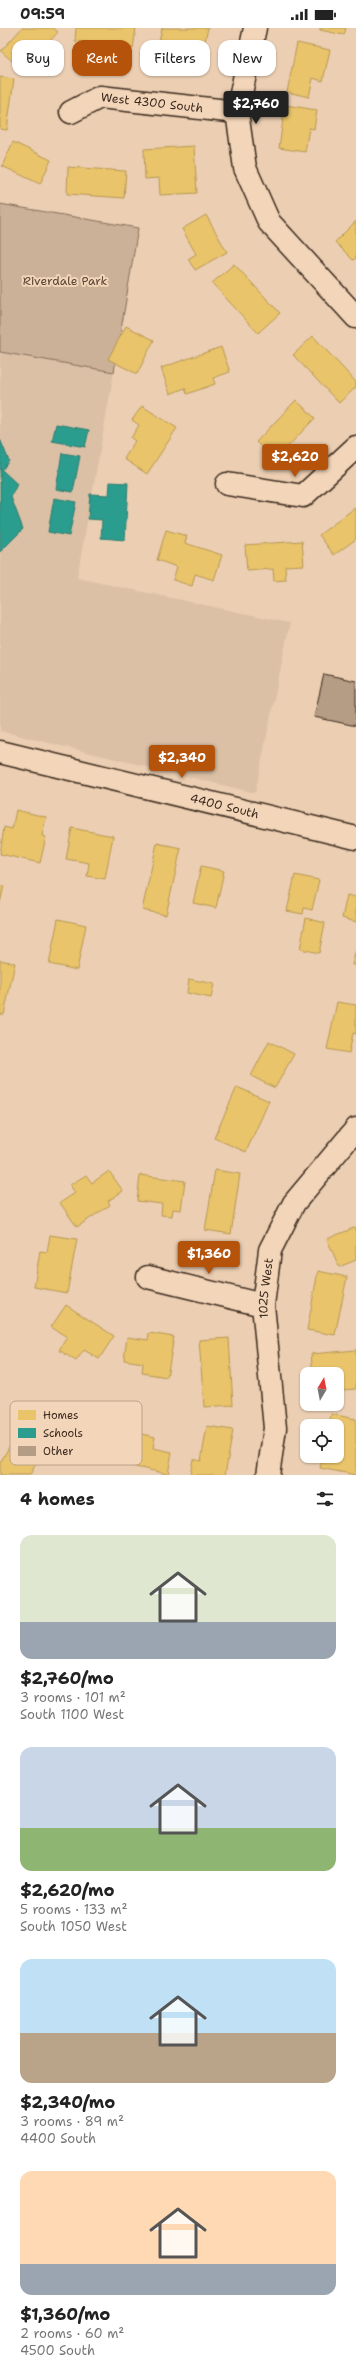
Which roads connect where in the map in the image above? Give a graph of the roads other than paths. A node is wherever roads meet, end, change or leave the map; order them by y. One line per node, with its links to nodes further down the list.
1 (255, 28): 3 (street)
2 (71, 112): 3 (street, West 4300 South)
3 (237, 112): 4 (street)
4 (356, 317)
5 (356, 447): 6 (street)
6 (227, 484)
7 (0, 752): 8 (street, 4400 South)
8 (356, 838)
9 (356, 1129): 11 (street, 1025 West)
10 (148, 1277): 11 (street)
11 (263, 1305): 12 (street, 1025 West)
12 (268, 1475)

